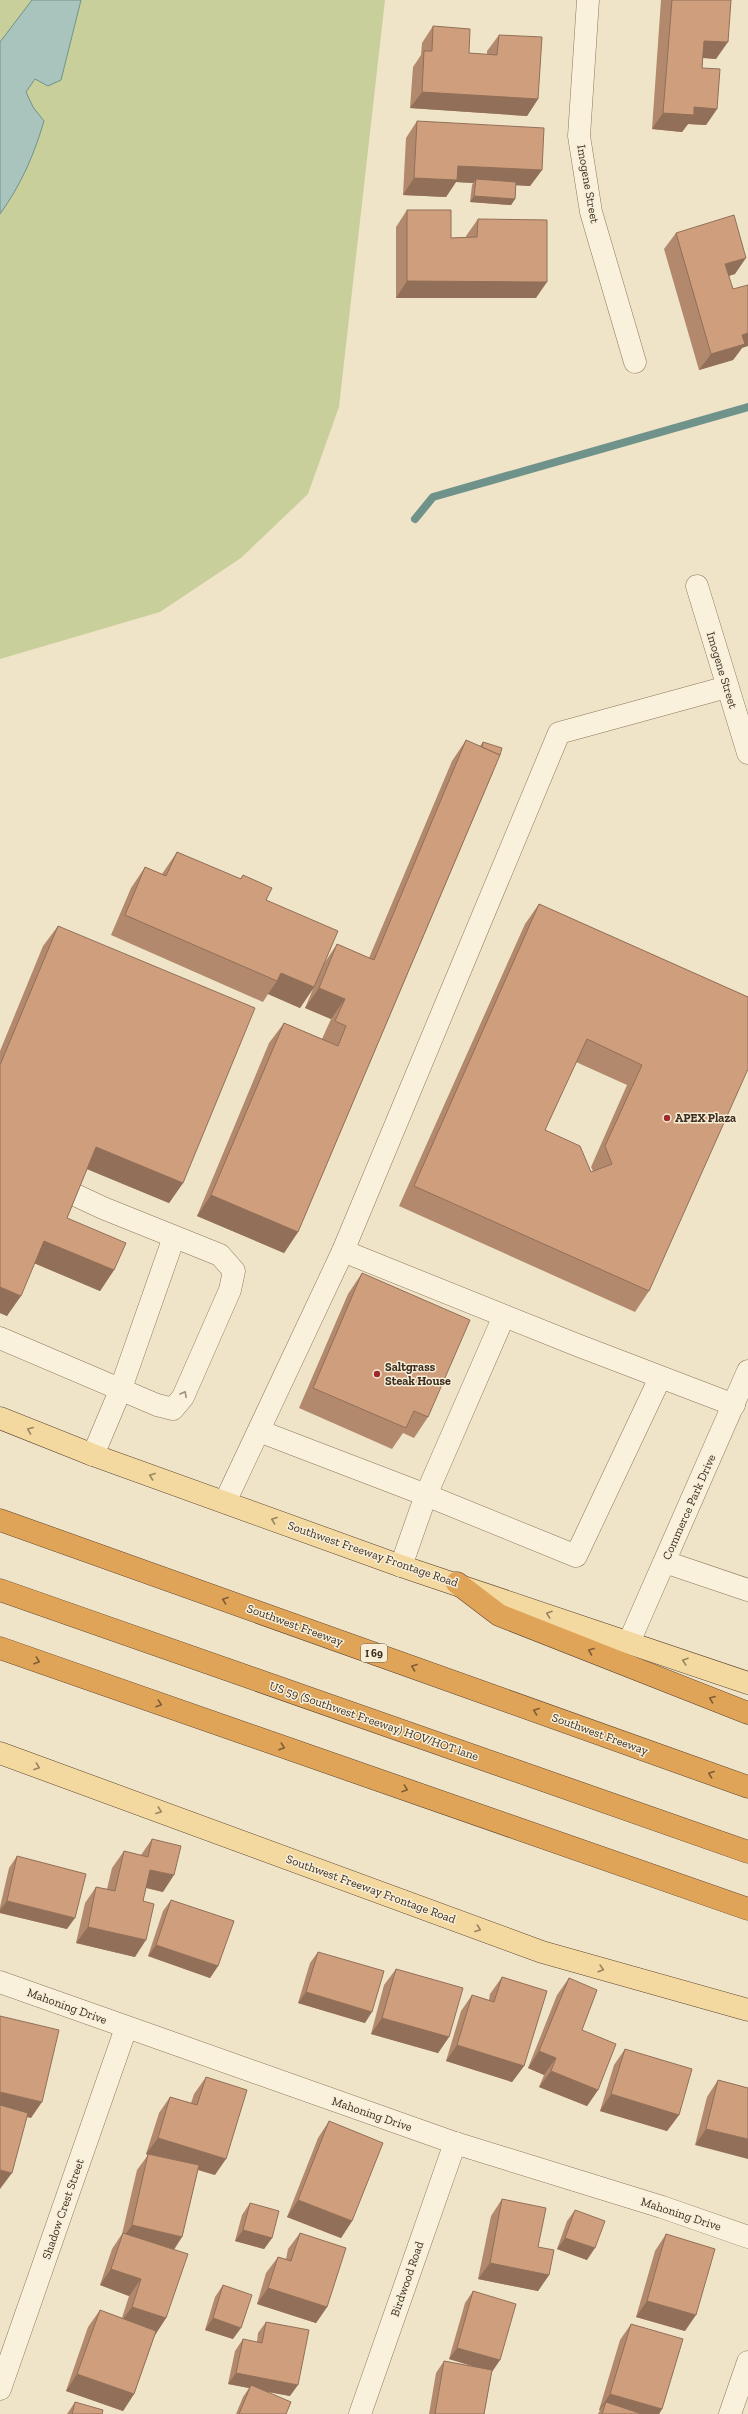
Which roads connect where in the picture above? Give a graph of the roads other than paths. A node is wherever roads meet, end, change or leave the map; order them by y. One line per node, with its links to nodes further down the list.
1 (588, 0): 2 (street, Imogene Street)
2 (635, 362)
3 (697, 586): 4 (street, Imogene Street)
4 (728, 687): 5 (street, Imogene Street); 8 (street)
5 (748, 753)
6 (71, 1193): 7 (street)
7 (174, 1237): 13 (street); 13 (street, one-way to 7)
8 (344, 1251): 9 (street); 16 (street)
9 (504, 1316): 12 (street); 18 (street)
10 (0, 1338): 13 (street)
11 (748, 1371): 14 (street, Commerce Park Drive)
12 (660, 1378): 14 (street); 18 (street)
13 (120, 1391): 17 (street)
14 (734, 1405): 21 (street, Commerce Park Drive)
15 (0, 1418): 17 (main road, Southwest Freeway Frontage Road, one-way to 15)
16 (259, 1431): 18 (street); 19 (street)
17 (93, 1455): 19 (main road, Southwest Freeway Frontage Road, one-way to 17)
18 (426, 1495): 22 (street)
19 (225, 1502): 22 (main road, Southwest Freeway Frontage Road, one-way to 19)
20 (0, 1520): 31 (highway, Southwest Freeway / I 69, one-way to 20)
21 (665, 1562): 25 (street); 26 (street, Commerce Park Drive)
22 (401, 1566): 23 (main road, Southwest Freeway Frontage Road)
23 (457, 1583): 26 (main road, Southwest Freeway Frontage Road, one-way to 23); 29 (highway, one-way to 23)
24 (0, 1590): 32 (highway, US 59 (Southwest Freeway) HOV/HOT lane)
25 (748, 1590)
26 (629, 1642): 28 (main road, Southwest Freeway Frontage Road, one-way to 26)
27 (0, 1648): 33 (highway, one-way to 33)
28 (748, 1683)
29 (748, 1713)
30 (0, 1753): 35 (main road, Southwest Freeway Frontage Road, one-way to 35)
31 (748, 1787)
32 (748, 1852)
33 (748, 1909)
34 (0, 1982): 36 (street, Mahoning Drive)
35 (748, 2010)
36 (126, 2028): 37 (street, Mahoning Drive); 40 (street, Shadow Crest Street)
37 (455, 2143): 38 (street, Mahoning Drive); 41 (street, Birdwood Road)
38 (748, 2237)
39 (748, 2362): 42 (street)
40 (0, 2389)
41 (360, 2414)
42 (730, 2414)

